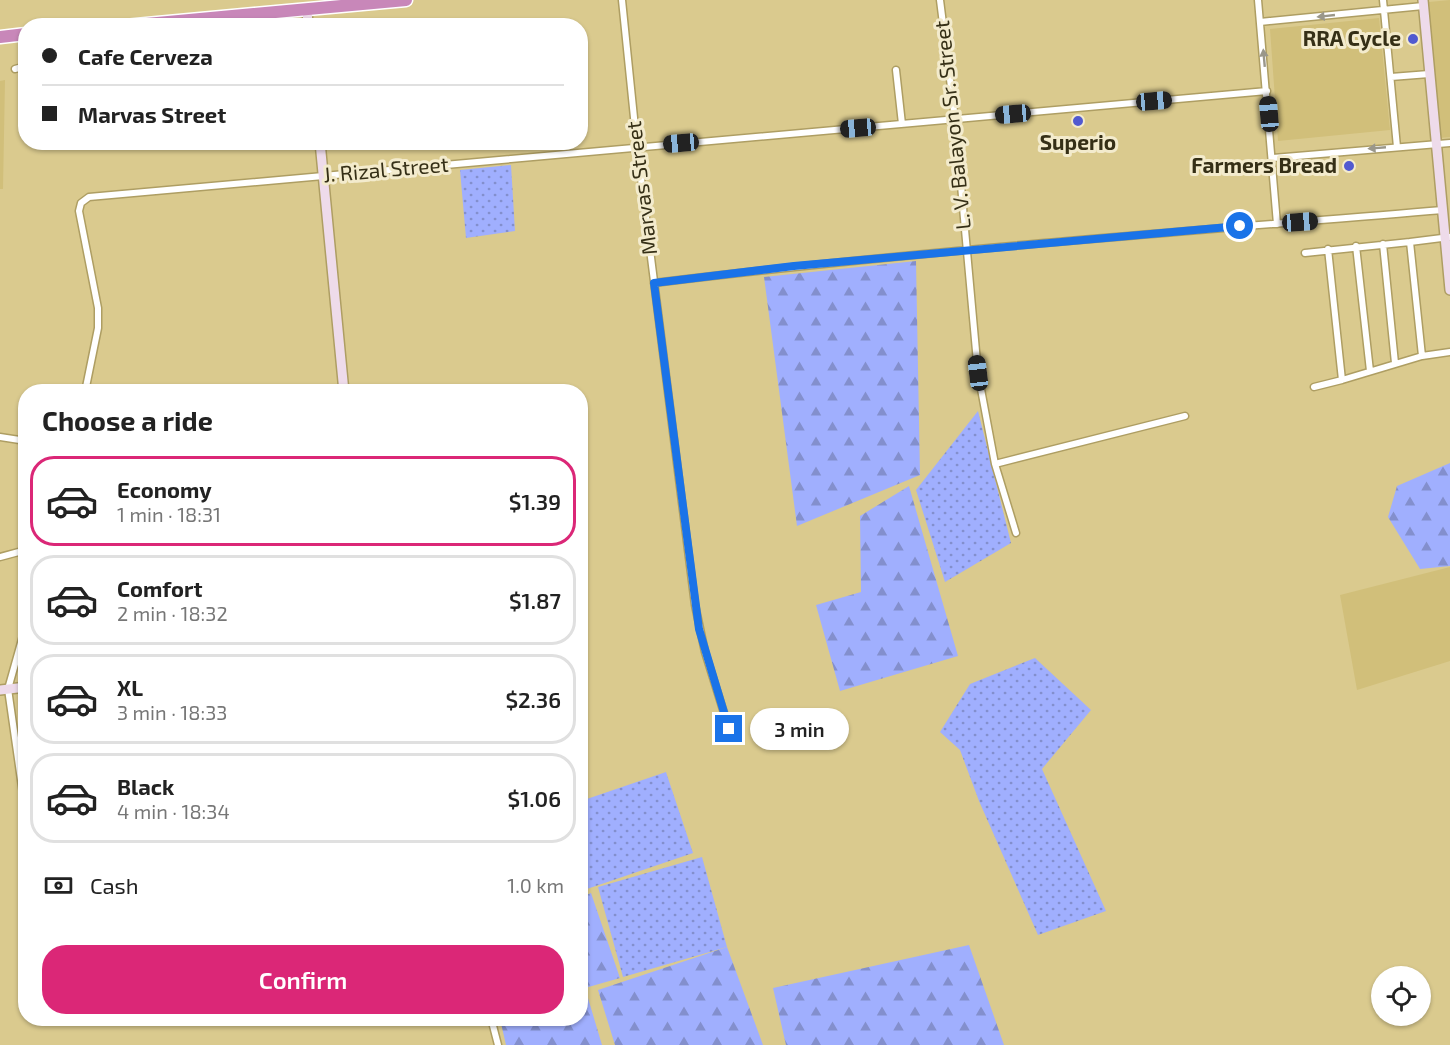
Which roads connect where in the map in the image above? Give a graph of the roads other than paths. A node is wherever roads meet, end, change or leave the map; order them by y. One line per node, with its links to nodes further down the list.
1 (406, 0): 7 (highway)
2 (622, 0): 24 (street, Marvas Street)
3 (940, 0): 20 (street, L. V. Balayon Sr. Street)
4 (1258, 0): 11 (street)
5 (1383, 0): 8 (street)
6 (1423, 3): 8 (street); 17 (street)
7 (307, 9): 9 (highway); 10 (street)
8 (1384, 9): 11 (street, one-way to 11); 18 (street)
9 (210, 18)
10 (308, 18)
11 (1260, 22): 19 (street, one-way to 11)
12 (18, 35): 13 (highway)
13 (0, 37)
14 (18, 68): 15 (street)
15 (15, 69)
16 (896, 70): 21 (street)
17 (1429, 74): 18 (street); 23 (street)
18 (1391, 77): 25 (street)
19 (1267, 91): 20 (street, J. Rizal Street); 27 (street)
20 (955, 119): 21 (street, J. Rizal Street); 36 (street, L. V. Balayon Sr. Street)
21 (902, 124): 24 (street, J. Rizal Street)
22 (1450, 143): 23 (street)
23 (1436, 144): 25 (street); 29 (street)
24 (637, 147): 28 (street, J. Rizal Street); 38 (street, Marvas Street)
25 (1397, 147): 27 (street, one-way to 27)
26 (321, 150): 28 (street)
27 (1273, 158): 30 (street)
28 (323, 176): 45 (street, J. Rizal Street); 46 (street)
29 (1443, 210): 30 (street); 31 (street)
30 (1277, 224): 36 (street)
31 (1448, 237): 32 (street); 39 (street)
32 (1410, 242): 33 (street); 41 (street)
33 (1383, 244): 34 (street); 42 (street)
34 (1356, 246): 35 (street); 43 (street)
35 (1328, 249): 37 (street); 44 (street)
36 (967, 251): 38 (street); 51 (street, L. V. Balayon Sr. Street)
37 (1305, 253)
38 (654, 283): 57 (street, Marvas Street)
39 (1450, 290)
40 (1450, 352): 41 (street)
41 (1422, 356): 42 (street)
42 (1395, 363): 43 (street)
43 (1370, 371): 44 (street)
44 (1342, 380): 47 (street)
45 (87, 384)
46 (343, 384)
47 (1314, 387)
48 (1185, 416): 51 (street)
49 (0, 437): 50 (street)
50 (18, 440)
51 (995, 464): 52 (street, L. V. Balayon Sr. Street)
52 (1016, 533)
53 (18, 552): 54 (street)
54 (0, 556)
55 (18, 648): 56 (street)
56 (4, 689): 58 (street)
57 (729, 729)
58 (18, 769)
59 (493, 1026): 60 (street)
60 (498, 1045)

